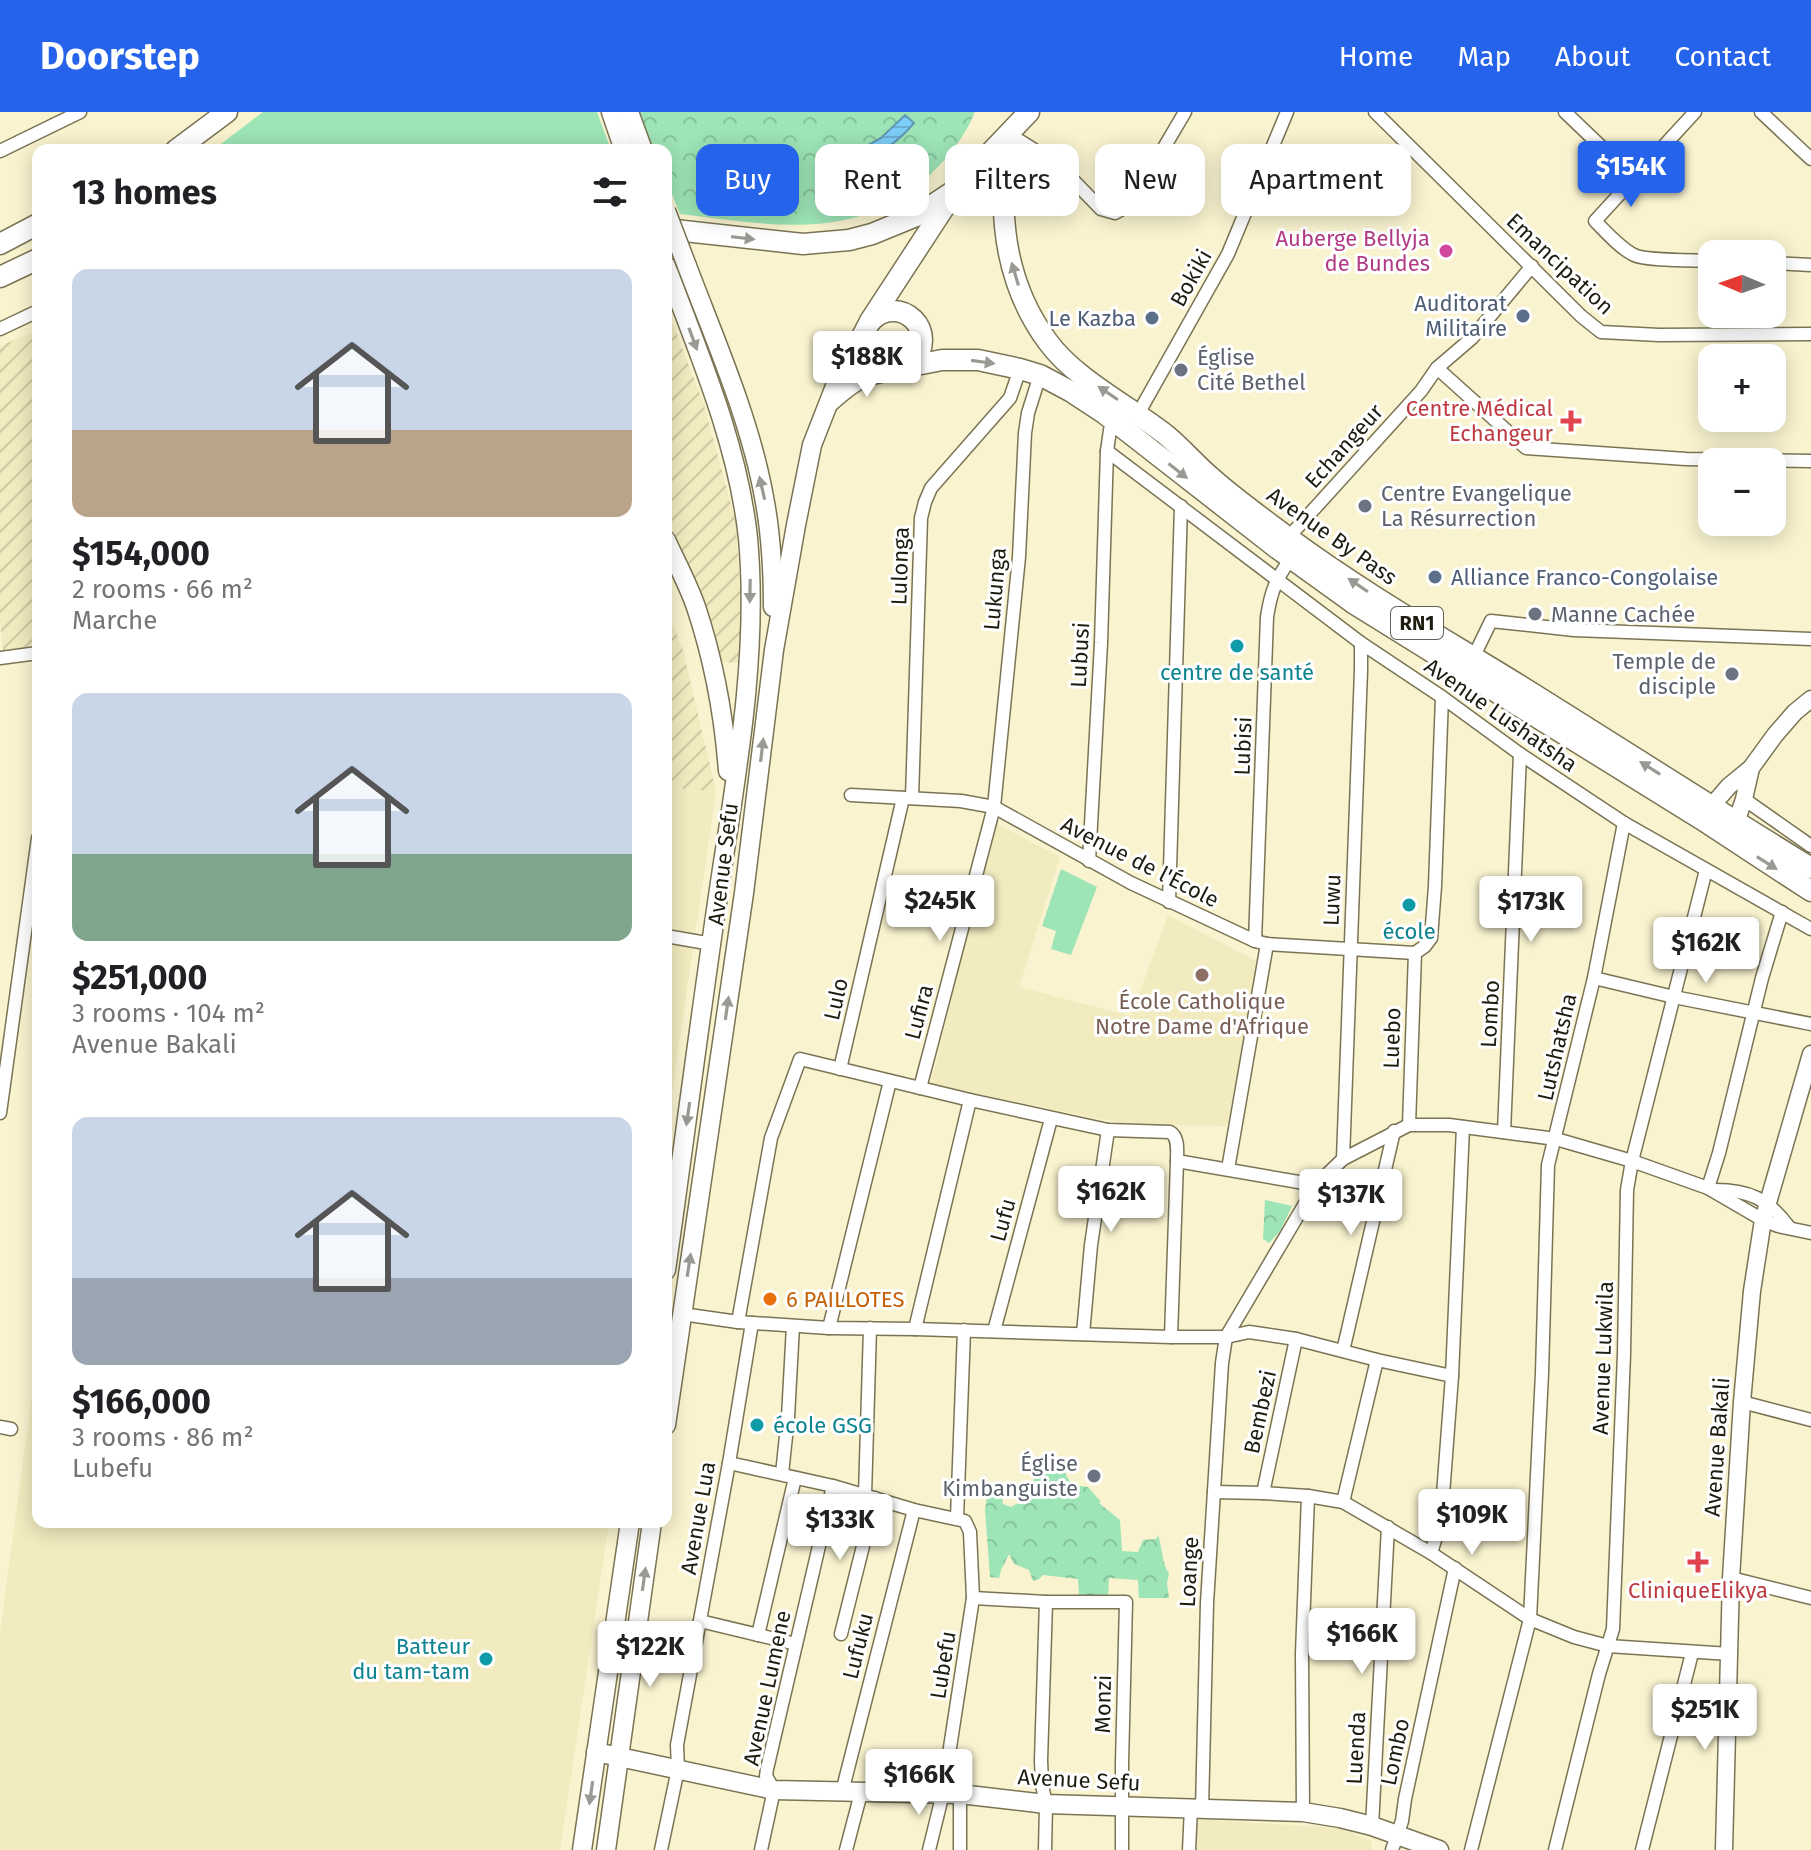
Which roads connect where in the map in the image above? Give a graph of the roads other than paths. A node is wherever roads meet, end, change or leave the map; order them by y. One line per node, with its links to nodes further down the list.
1 (80, 112): 17 (street)
2 (227, 112): 13 (highway)
3 (611, 112): 14 (main road)
4 (629, 112): 15 (main road)
5 (1029, 112): 12 (highway)
6 (1185, 112): 12 (street)
7 (1287, 112): 43 (street, Bokiki)
8 (1375, 112): 32 (street, Emancipation)
9 (1565, 112): 19 (street)
10 (1695, 112): 19 (street)
11 (1761, 112): 18 (street)
12 (1009, 134): 16 (highway); 43 (highway, Avenue By Pass / RN1, one-way to 12)
13 (184, 144)
14 (622, 144)
15 (641, 144)
16 (999, 144)
17 (0, 151)
18 (1811, 159)
19 (1635, 179): 28 (street)
20 (945, 197): 22 (highway)
21 (945, 205): 27 (highway)
22 (893, 226): 25 (highway, one-way to 22); 27 (highway)
23 (32, 227): 26 (highway)
24 (672, 227): 53 (main road, one-way to 24, bridge)
25 (672, 230)
26 (0, 244)
27 (910, 258): 36 (highway)
28 (1698, 260)
29 (32, 263): 33 (highway)
30 (1786, 264): 31 (street)
31 (1811, 265)
32 (1532, 266): 38 (street, Emancipation); 39 (street, Echangeur)
33 (0, 277)
34 (672, 282): 64 (main road, one-way to 64)
35 (32, 314): 37 (street)
36 (869, 322): 40 (highway); 40 (highway); 42 (main road, Avenue Sefu)
37 (0, 329)
38 (1811, 334)
39 (1437, 368): 46 (street); 48 (street, Echangeur)
40 (901, 369): 41 (highway, RN1, one-way to 41); 42 (main road)
41 (1030, 372): 44 (highway, Avenue By Pass / RN1); 62 (street, Lulonga); 65 (street, Lukunga)
42 (827, 405): 53 (main road, Avenue Sefu)
43 (1138, 414): 48 (highway, Avenue By Pass / RN1)
44 (1113, 421): 45 (street, Lubusi); 48 (highway, Avenue By Pass / RN1, one-way to 48)
45 (1107, 451): 47 (street, Avenue Lushatsha); 70 (street, Lubusi)
46 (1811, 461)
47 (1181, 506): 50 (street, Avenue Lushatsha); 77 (street)
48 (1286, 548): 50 (street, Lubisi); 56 (highway, Avenue By Pass / RN1, one-way to 48); 66 (highway, Avenue By Pass / RN1)
49 (672, 553): 64 (main road)
50 (1277, 578): 52 (street, Avenue Lushatsha); 81 (street, Lubisi)
51 (1811, 639): 56 (street)
52 (1361, 643): 57 (street, Avenue Lushatsha); 83 (street, Luwu)
53 (774, 650): 74 (main road, Avenue Sefu, one-way to 53)
54 (32, 654): 55 (street)
55 (0, 658)
56 (1473, 658): 66 (highway, Avenue By Pass / RN1, one-way to 56)
57 (1442, 697): 59 (street, Avenue Lushatsha); 84 (street)
58 (1811, 699): 60 (street)
59 (1520, 754): 67 (street, Avenue Lushatsha); 101 (street, Lombo)
60 (1751, 768): 63 (street); 66 (street)
61 (851, 795): 62 (street, Avenue de l'École)
62 (907, 798): 65 (street, Avenue de l'École); 90 (street, Lulo)
63 (1744, 799): 68 (street); 69 (street)
64 (731, 806): 72 (main road, Avenue Sefu)
65 (994, 807): 70 (street, Avenue de l'École); 93 (street, Lufira)
66 (1706, 813): 68 (highway, Avenue By Pass / RN1)
67 (1624, 823): 73 (street, Avenue Lushatsha); 85 (street, Lutshatsha)
68 (1733, 831): 71 (highway, Avenue By Pass / RN1); 76 (highway, Avenue By Pass / RN1, one-way to 76)
69 (1811, 846)
70 (1089, 861): 77 (street, Avenue de l'École)
71 (1811, 868)
72 (722, 870): 74 (main road); 82 (main road, Avenue Sefu)
73 (1706, 870): 78 (street, Avenue Lushatsha); 86 (street, Avenue Lukwila)
74 (746, 874): 114 (main road, Avenue Sefu, one-way to 74)
75 (32, 878): 91 (street)
76 (1811, 891)
77 (1169, 902): 81 (street, Avenue de l'École)
78 (1782, 912): 79 (street, Avenue Lushatsha); 87 (street)
79 (1811, 929)
80 (672, 937): 82 (street)
81 (1261, 942): 83 (street, Avenue de l'École); 106 (street, Lubisi)
82 (712, 944): 111 (main road, Avenue Sefu, one-way to 111)
83 (1350, 949): 84 (street, Avenue de l'École); 103 (street, Luwu)
84 (1415, 953): 97 (street, Luebo)
85 (1594, 978): 86 (street); 102 (street, Lutshatsha)
86 (1674, 997): 87 (street); 105 (street, Avenue Lukwila)
87 (1753, 1012): 88 (street); 108 (street)
88 (1811, 1024)
89 (1811, 1054): 109 (street, Avenue Bakali)
90 (840, 1069): 92 (street); 115 (street, Avenue Lua)
91 (3, 1073): 95 (street)
92 (890, 1081): 93 (street); 117 (street)
93 (920, 1088): 94 (street)
94 (970, 1100): 96 (street); 119 (street)
95 (0, 1113)
96 (1051, 1119): 99 (street); 121 (street, Lufu)
97 (1409, 1125): 98 (street); 100 (street)
98 (1463, 1127): 101 (street); 128 (street)
99 (1108, 1130): 104 (street); 122 (street)
100 (1394, 1131): 103 (street); 126 (street)
101 (1504, 1132): 102 (street)
102 (1556, 1139): 105 (street); 151 (street, Lutshatsha)
103 (1343, 1159): 107 (street)
104 (1177, 1161): 106 (street); 123 (street)
105 (1632, 1161): 108 (street); 156 (street, Avenue Lukwila)
106 (1228, 1169): 107 (street)
107 (1316, 1185): 124 (street)
108 (1712, 1189): 109 (street); 110 (street)
109 (1767, 1203): 110 (street, Avenue Bakali); 112 (street)
110 (1763, 1220): 112 (street); 130 (street, Avenue Bakali)
111 (672, 1227)
112 (1789, 1227): 113 (street)
113 (1811, 1233)
114 (682, 1314): 115 (street); 129 (main road, Avenue Sefu)
115 (745, 1322): 116 (street); 132 (street, Avenue Lua)
116 (793, 1326): 117 (street); 133 (street)
117 (829, 1328): 118 (street)
118 (870, 1328): 119 (street); 137 (street)
119 (915, 1329): 120 (street)
120 (964, 1330): 121 (street); 141 (street)
121 (994, 1331): 122 (street)
122 (1083, 1334): 123 (street)
123 (1171, 1337): 124 (street)
124 (1226, 1337): 125 (street); 135 (street, Loange)
125 (1296, 1339): 126 (street); 136 (street, Bembezi)
126 (1343, 1351): 127 (street)
127 (1377, 1360): 128 (street); 139 (street)
128 (1452, 1376): 145 (street)
129 (672, 1383)
130 (1742, 1402): 131 (street); 147 (street, Avenue Bakali)
131 (1811, 1420)
132 (729, 1463): 133 (street); 152 (street, Avenue Lua)
133 (789, 1476): 134 (street); 154 (street)
134 (833, 1486): 137 (street); 155 (street, Avenue Lumene)
135 (1214, 1492): 136 (street); 168 (street, Loange)
136 (1263, 1493): 138 (street)
137 (870, 1496): 140 (street); 153 (street)
138 (1308, 1496): 139 (street); 169 (street)
139 (1343, 1502): 142 (street)
140 (914, 1510): 141 (street); 163 (street, Lufuku)
141 (957, 1518): 148 (street, Lubefu)
142 (1388, 1527): 145 (street); 170 (street, Luenda)
143 (629, 1528): 159 (main road)
144 (651, 1528): 160 (main road, one-way to 144)
145 (1431, 1553): 146 (street)
146 (1455, 1568): 151 (street); 171 (street, Lombo)
147 (1731, 1578): 149 (street); 158 (street, Avenue Bakali)
148 (973, 1598): 150 (street); 165 (street, Lubefu)
149 (1811, 1598)
150 (1046, 1602): 166 (street); 167 (street, Monzi)
151 (1530, 1619): 156 (street); 183 (street, Lutshatsha)
152 (700, 1621): 154 (street); 161 (street, Avenue Lua)
153 (841, 1634)
154 (758, 1635): 155 (street)
155 (796, 1644): 162 (street, Avenue Lumene)
156 (1608, 1646): 157 (street); 184 (street, Avenue Lukwila)
157 (1692, 1653): 158 (street); 185 (street)
158 (1730, 1654): 186 (street, Avenue Bakali)
159 (596, 1752): 160 (main road, Avenue Sefu); 172 (main road, one-way to 172)
160 (619, 1756): 161 (main road, Avenue Sefu); 173 (main road)
161 (678, 1769): 162 (main road, Avenue Sefu); 174 (street, Avenue Lua)
162 (774, 1790): 163 (main road, Avenue Sefu); 175 (street, Avenue Lumene)
163 (842, 1792): 164 (main road, Avenue Sefu)
164 (861, 1793): 165 (main road, Avenue Sefu); 176 (street)
165 (952, 1794): 166 (main road, Avenue Sefu); 177 (street, Lubefu); 178 (street)
166 (1046, 1804): 167 (main road, Avenue Sefu); 179 (street)
167 (1122, 1807): 168 (main road, Avenue Sefu); 180 (street, Monzi)
168 (1196, 1808): 169 (main road, Avenue Sefu); 181 (street, Loange)
169 (1303, 1812): 170 (main road, Avenue Sefu)
170 (1372, 1826): 171 (main road, Avenue Sefu)
171 (1394, 1843): 182 (main road, Avenue Sefu)
172 (582, 1850)
173 (606, 1850)
174 (661, 1850)
175 (761, 1850)
176 (846, 1850)
177 (929, 1850)
178 (960, 1850)
179 (1045, 1850)
180 (1122, 1850)
181 (1189, 1850)
182 (1439, 1850)
183 (1471, 1850)
184 (1555, 1850)
185 (1642, 1850)
186 (1724, 1850)

